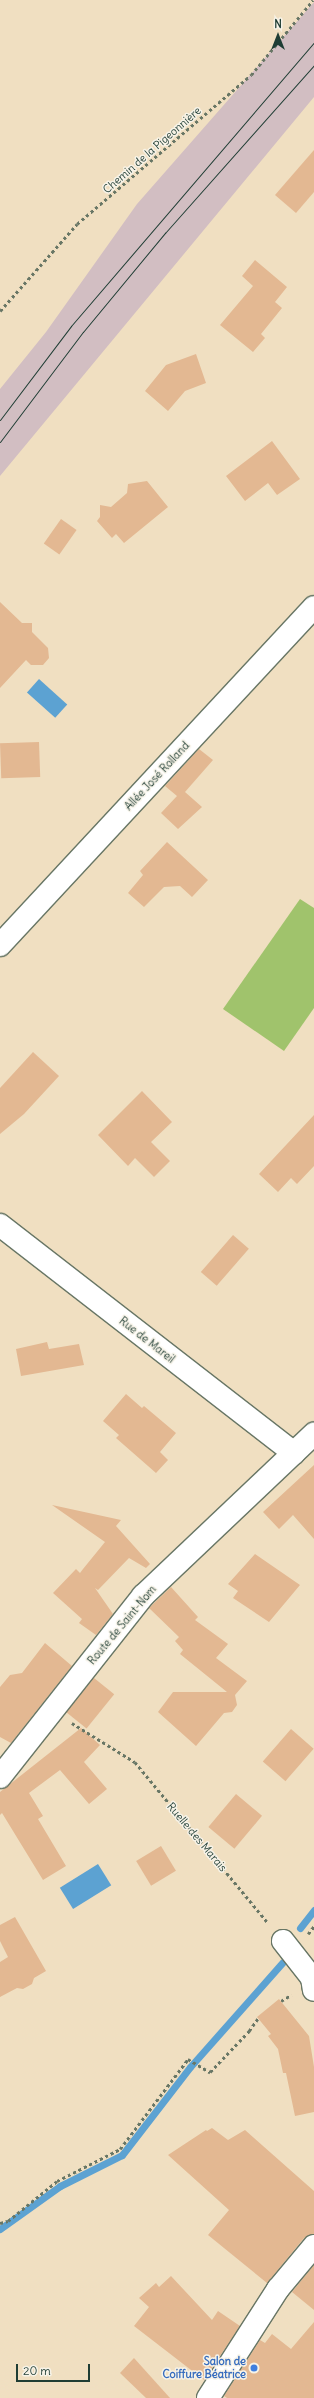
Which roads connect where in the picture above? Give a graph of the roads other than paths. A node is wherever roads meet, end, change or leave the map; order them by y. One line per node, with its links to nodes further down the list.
1 (314, 607): 2 (street, Allée José Rolland)
2 (0, 945)
3 (0, 1225): 5 (street, Rue de Mareil)
4 (314, 1434): 5 (street, Route de Saint-Nom)
5 (294, 1453): 6 (street, Route de Saint-Nom)
6 (0, 1777)
7 (283, 1941): 8 (street)
8 (314, 1990)
9 (314, 2246): 10 (street)
10 (208, 2398)

